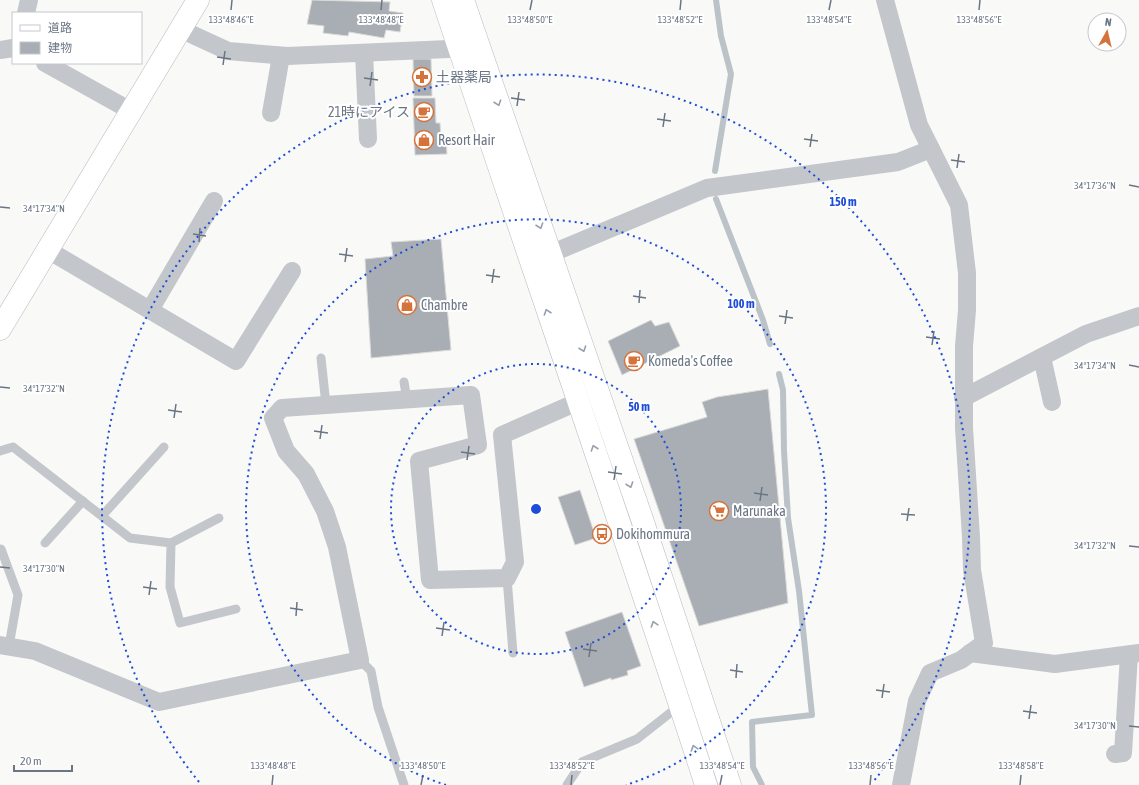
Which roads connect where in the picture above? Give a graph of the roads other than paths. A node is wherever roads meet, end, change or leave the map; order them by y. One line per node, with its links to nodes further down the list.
1 (29, 0): 6 (street)
2 (198, 0): 7 (street)
3 (442, 0): 9 (street)
4 (463, 0): 9 (street)
5 (885, 0): 17 (street)
6 (26, 12)
7 (180, 29): 12 (street); 14 (street)
8 (12, 48): 10 (street)
9 (469, 49): 11 (street); 20 (street, one-way to 20); 21 (street)
10 (0, 50)
11 (364, 53): 12 (street); 16 (street)
12 (281, 56): 15 (street)
13 (47, 64): 14 (street)
14 (131, 111): 19 (street)
15 (270, 113)
16 (368, 138)
17 (931, 149): 20 (street); 29 (street)
18 (214, 201): 23 (street)
19 (48, 250): 23 (street); 25 (street)
20 (550, 254): 21 (street); 28 (street, one-way to 28)
21 (530, 262): 30 (street, one-way to 21)
22 (292, 271): 23 (street)
23 (150, 310)
24 (1139, 316): 26 (street)
25 (0, 329)
26 (1042, 357): 29 (street); 31 (street)
27 (321, 358): 32 (lane)
28 (598, 393): 30 (street); 55 (street, one-way to 55)
29 (964, 398): 47 (street)
30 (578, 402): 33 (street); 50 (street, one-way to 30)
31 (1052, 402)
32 (326, 405): 34 (street); 49 (street)
33 (502, 435): 34 (street); 43 (street)
34 (478, 445): 43 (street)
35 (164, 447): 38 (lane)
36 (0, 451): 37 (lane)
37 (83, 501): 38 (lane); 40 (lane)
38 (102, 516): 41 (lane)
39 (219, 518): 41 (lane)
40 (45, 543)
41 (171, 543): 44 (lane)
42 (1, 549): 45 (lane)
43 (507, 578): 46 (lane)
44 (236, 609)
45 (5, 646): 49 (street)
46 (513, 653)
47 (970, 653): 48 (street); 56 (street)
48 (1134, 654): 51 (street)
49 (360, 660): 52 (lane)
50 (680, 705): 53 (lane); 54 (street, one-way to 50)
51 (1115, 754)
52 (404, 785)
53 (567, 785)
54 (706, 785)
55 (730, 785)
56 (901, 785)

